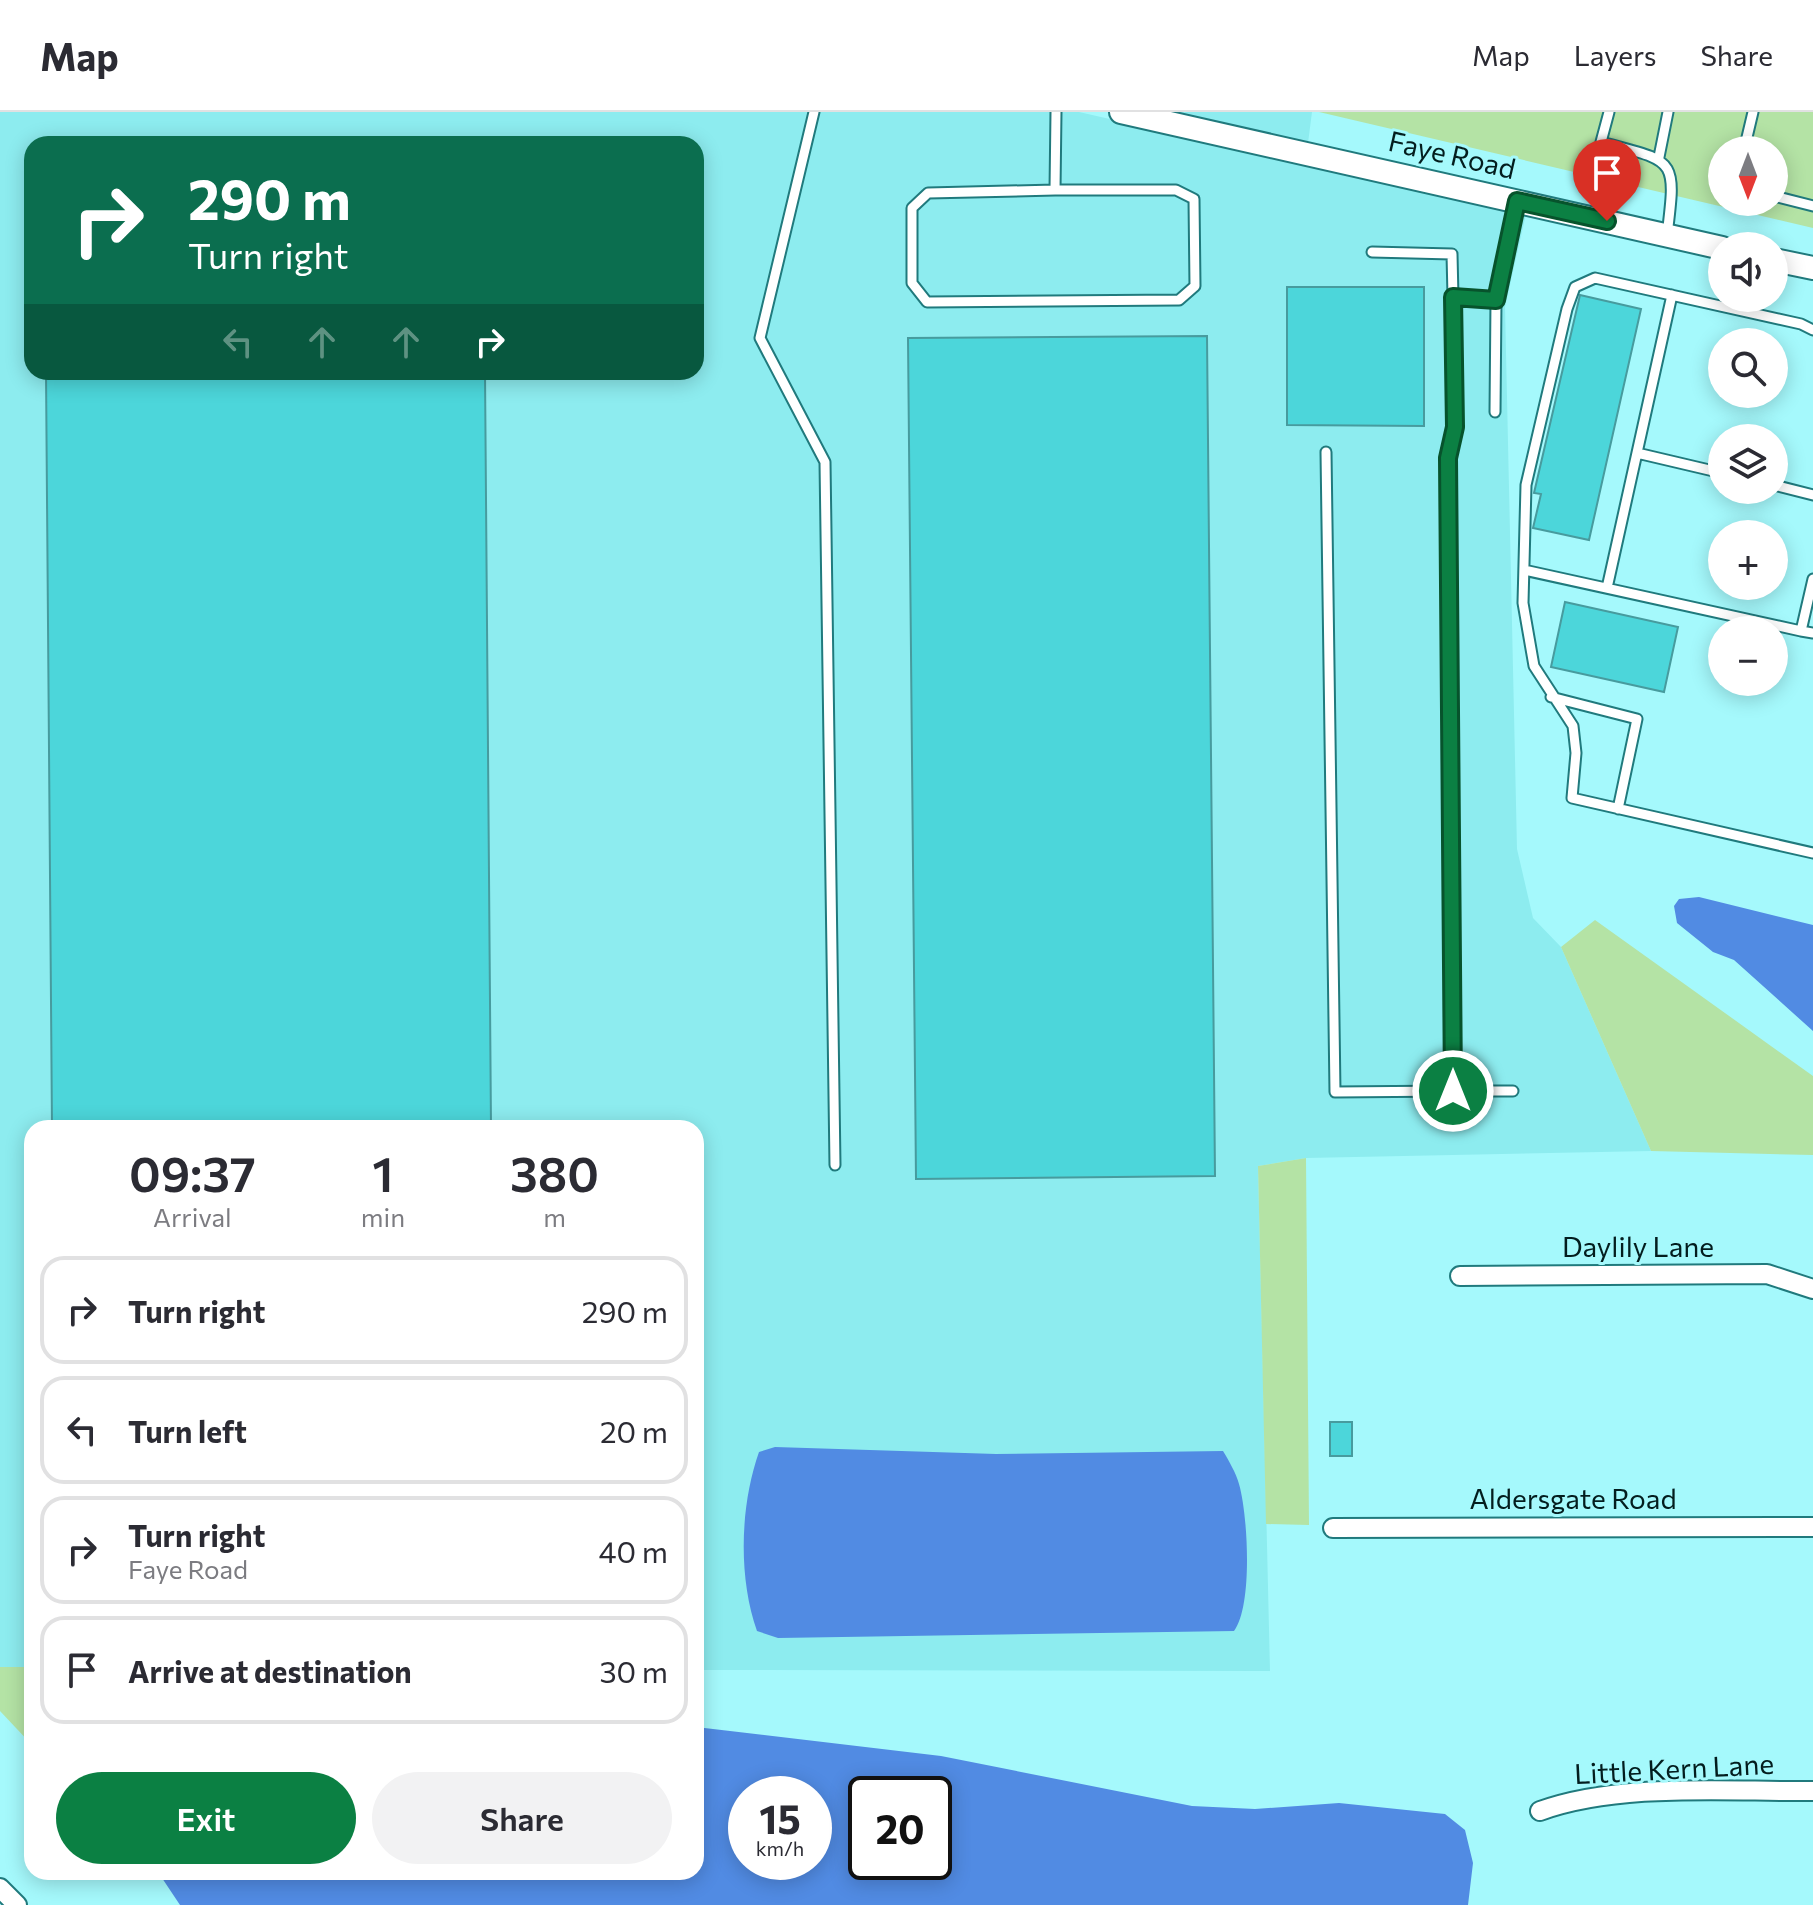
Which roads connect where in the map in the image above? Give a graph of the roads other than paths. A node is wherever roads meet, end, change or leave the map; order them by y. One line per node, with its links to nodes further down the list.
1 (814, 112): 38 (lane)
2 (1056, 112): 9 (lane)
3 (1121, 112): 11 (street, Faye Road)
4 (1609, 112): 8 (lane)
5 (1668, 112): 8 (lane)
6 (1753, 112): 7 (lane)
7 (1747, 136)
8 (1659, 157): 13 (lane)
9 (1055, 190): 9 (lane)
10 (1788, 200): 12 (lane)
11 (1517, 201): 13 (street, Faye Road); 20 (lane)
12 (1813, 206)
13 (1667, 235): 14 (street, Faye Road)
14 (1708, 245)
15 (1372, 252): 19 (lane)
16 (1788, 263): 17 (street)
17 (1813, 268)
18 (1672, 295): 21 (lane); 24 (lane); 28 (lane)
19 (1453, 297): 20 (lane); 36 (lane)
20 (1496, 300): 22 (lane)
21 (1813, 330)
22 (1495, 412)
23 (1326, 452): 36 (lane)
24 (1637, 453): 25 (lane); 30 (lane)
25 (1708, 470)
26 (1788, 489): 27 (lane)
27 (1813, 495)
28 (1524, 570): 30 (lane); 33 (lane)
29 (1813, 579): 31 (lane)
30 (1607, 588): 31 (lane)
31 (1801, 631): 32 (lane)
32 (1813, 633)
33 (1551, 697): 34 (lane); 34 (lane)
34 (1618, 809): 35 (lane)
35 (1813, 853)
36 (1453, 1091): 37 (lane)
37 (1513, 1091)
38 (835, 1165)
39 (1460, 1276): 40 (street, Daylily Lane)
40 (1813, 1289)
41 (1813, 1527): 42 (street, Aldersgate Road)
42 (1333, 1528)
43 (1813, 1791): 44 (street, Little Kern Lane)
44 (1540, 1811)
45 (0, 1888): 46 (street)
46 (17, 1905)

